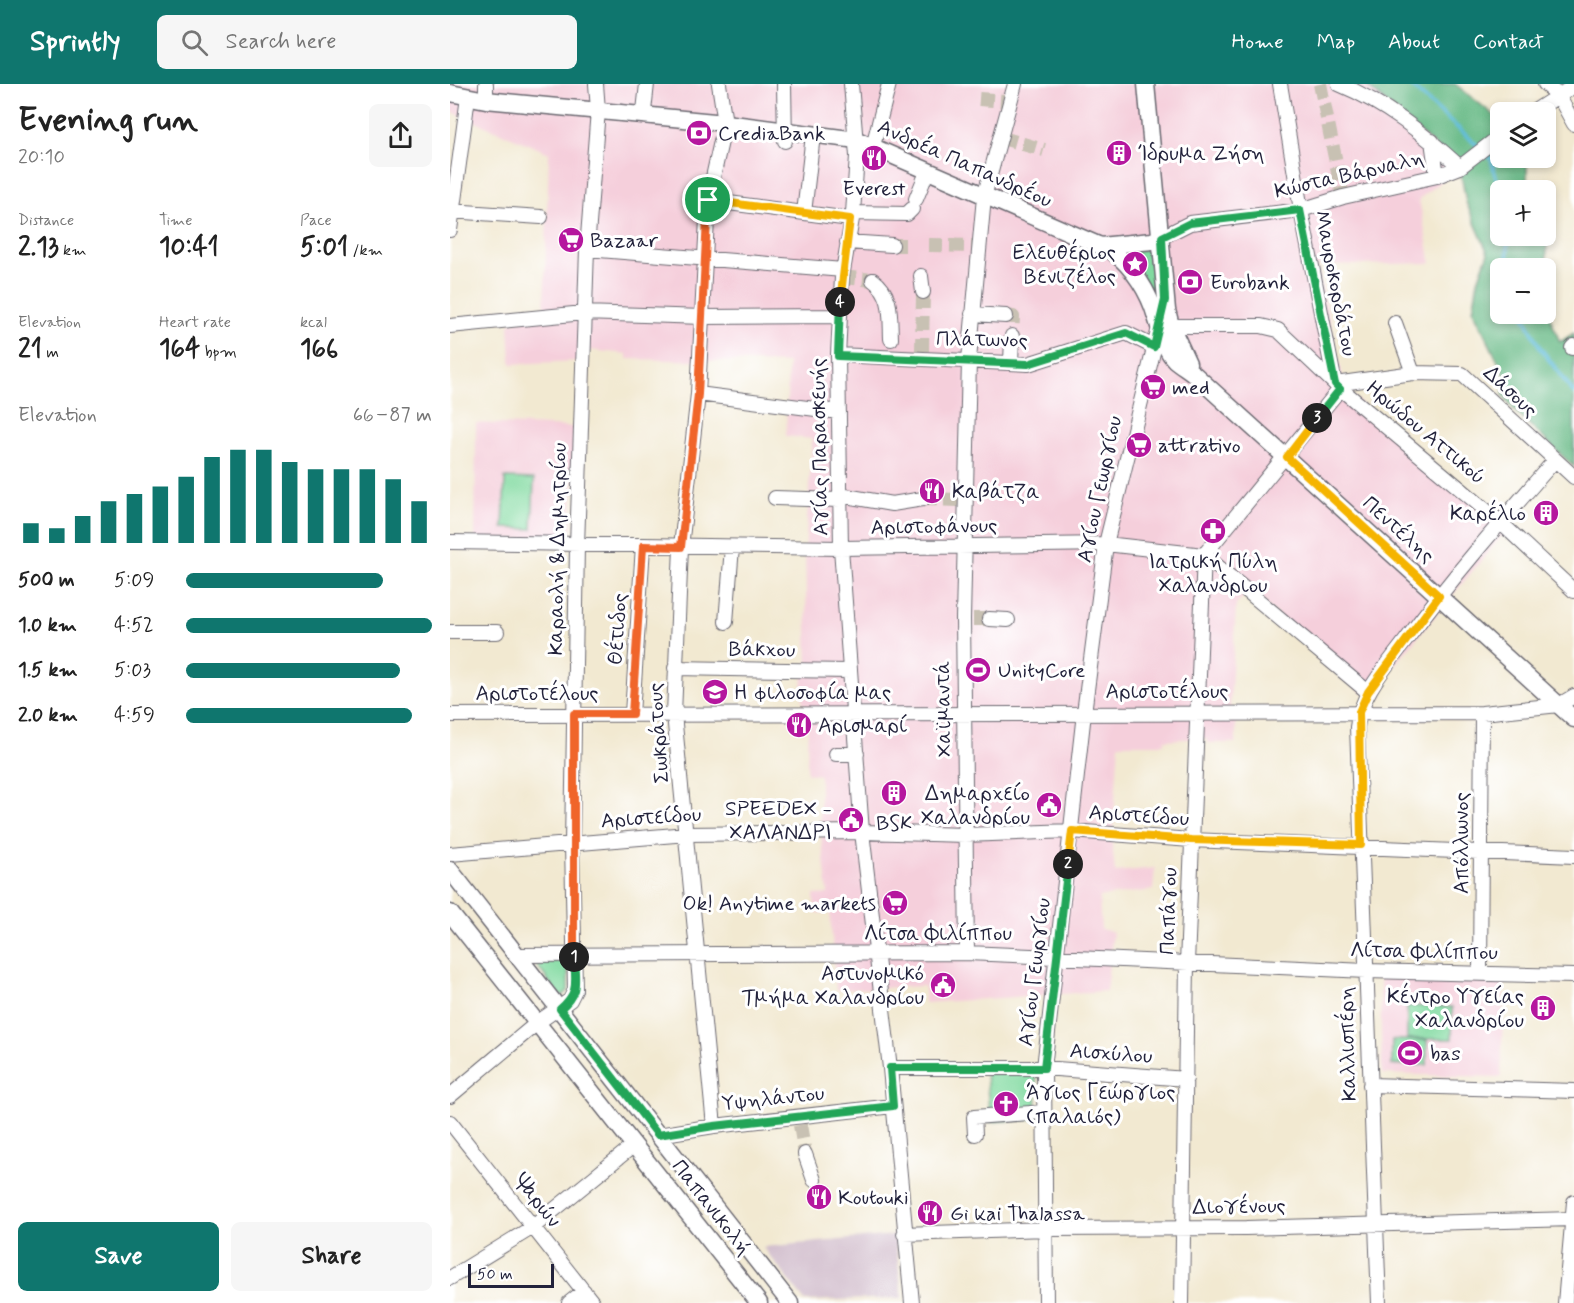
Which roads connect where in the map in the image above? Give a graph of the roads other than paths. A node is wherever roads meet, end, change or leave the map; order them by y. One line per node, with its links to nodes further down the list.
1 (596, 84): 18 (street, Καραολή & Δημητρίου)
2 (647, 84): 19 (street)
3 (719, 84): 20 (street, Σωκράτους)
4 (784, 84): 23 (street)
5 (851, 84): 24 (street, Αγίας Παρασκευής)
6 (889, 84): 27 (street)
7 (1015, 84): 31 (street, Χαϊμαντά)
8 (1146, 84): 39 (main road)
9 (1280, 84): 33 (street, Μαυροκορδάτου)
10 (1339, 84): 25 (street)
11 (1545, 84): 15 (street)
12 (1574, 86): 15 (street)
13 (486, 92): 16 (main road, Ανδρέα Παπανδρέου); 18 (main road, Ανδρέα Παπανδρέου)
14 (450, 93): 16 (main road, Ανδρέα Παπανδρέου)
15 (1558, 95): 17 (street); 21 (street)
16 (468, 97): 34 (street)
17 (1548, 102)
18 (598, 110): 20 (main road, Ανδρέα Παπανδρέου); 43 (street, Καραολή & Δημητρίου)
19 (644, 111)
20 (724, 123): 23 (main road, Ανδρέα Παπανδρέου); 32 (street, Σωκράτους)
21 (1574, 124)
22 (813, 135): 23 (main road, Ανδρέα Παπανδρέου); 24 (main road, Ανδρέα Παπανδρέου); 35 (street)
23 (786, 136)
24 (857, 140): 27 (main road, Ανδρέα Παπανδρέου); 36 (street, Αγίας Παρασκευής)
25 (1432, 141): 28 (street); 30 (street)
26 (1490, 144): 28 (street, Κώστα Βάρναλη)
27 (873, 146): 29 (main road, Ανδρέα Παπανδρέου)
28 (1466, 163): 30 (street, Κώστα Βάρναλη)
29 (927, 172): 31 (main road, Ανδρέα Παπανδρέου); 36 (street)
30 (1437, 176): 33 (street, Κώστα Βάρναλη)
31 (984, 197): 42 (main road, Ανδρέα Παπανδρέου); 50 (street, Χαϊμαντά)
32 (707, 200): 35 (street); 44 (street, Σωκράτους)
33 (1300, 210): 39 (street, Κώστα Βάρναλη); 67 (street, Μαυροκορδάτου)
34 (452, 211): 37 (street); 38 (street)
35 (804, 213): 36 (street)
36 (852, 216): 40 (street, Αγίας Παρασκευής)
37 (541, 217)
38 (450, 231)
39 (1162, 237): 42 (main road); 56 (main road)
40 (847, 242): 41 (street); 45 (street, Αγίας Παρασκευής)
41 (892, 245)
42 (1100, 246): 56 (main road, Ανδρέα Παπανδρέου)
43 (587, 249): 44 (street); 49 (street, Καραολή & Δημητρίου)
44 (705, 257): 45 (street); 53 (street, Σωκράτους)
45 (843, 270): 51 (street, Αγίας Παρασκευής)
46 (921, 276): 48 (street)
47 (873, 280): 59 (street)
48 (923, 292)
49 (584, 313): 53 (street); 55 (street); 79 (street, Καραολή & Δημητρίου)
50 (972, 314): 52 (street); 62 (street, Χαϊμαντά)
51 (839, 316): 53 (street); 60 (street, Αγίας Παρασκευής)
52 (1006, 316)
53 (701, 317): 68 (street, Σωκράτους)
54 (1395, 323): 65 (street)
55 (450, 326)
56 (1165, 327): 58 (street, Αγίου Γεωργίου); 61 (main road); 66 (main road); 67 (street, Ηρώδου Αττικού)
57 (1012, 336): 63 (street)
58 (1154, 347): 63 (street, Πλάτωνος); 64 (street, Αγίου Γεωργίου)
59 (890, 349): 60 (street, Πλάτωνος); 62 (street, Πλάτωνος)
60 (838, 356): 69 (street, Αγίας Παρασκευής)
61 (1174, 359): 64 (street); 66 (main road, Πεντέλης)
62 (969, 360): 63 (street, Πλάτωνος); 83 (street, Χαϊμαντά)
63 (1011, 363)
64 (1148, 366): 78 (street, Αγίου Γεωργίου)
65 (1413, 373): 67 (street, Δάσους); 71 (street, Δάσους)
66 (1194, 374): 70 (main road, Πεντέλης)
67 (1337, 386): 70 (street); 76 (street, Ηρώδου Αττικού)
68 (698, 394): 69 (street); 81 (street, Σωκράτους)
69 (839, 412): 73 (street, Αγίας Παρασκευής)
70 (1287, 457): 85 (street); 87 (main road, Πεντέλης)
71 (1555, 460): 72 (street, Δάσους); 76 (street)
72 (1574, 477)
73 (840, 497): 74 (street); 75 (street); 84 (street, Αγίας Παρασκευής)
74 (775, 498)
75 (923, 499)
76 (1500, 522): 86 (street, Ηρώδου Αττικού); 87 (street)
77 (450, 542): 79 (street, Αριστοφάνους)
78 (1106, 544): 83 (street, Αριστοφάνους); 85 (street, Αριστοφάνους); 102 (street, Αγίου Γεωργίου)
79 (577, 546): 80 (street, Αριστοφάνους); 105 (street, Καραολή & Δημητρίου)
80 (643, 546): 81 (street, Αριστοφάνους); 106 (street, Θέτιδος)
81 (681, 547): 82 (street, Αριστοφάνους); 93 (street, Σωκράτους)
82 (732, 547): 84 (street, Αριστοφάνους); 90 (street)
83 (966, 547): 84 (street, Αριστοφάνους); 101 (street, Χαϊμαντά)
84 (841, 548): 94 (street, Αγίας Παρασκευής)
85 (1204, 555): 95 (street); 98 (street, Παπάγου)
86 (1574, 591)
87 (1439, 596): 95 (street); 97 (main road, Πεντέλης)
88 (989, 619): 89 (street)
89 (1008, 620)
90 (726, 622)
91 (450, 632): 92 (street)
92 (497, 632)
93 (675, 668): 94 (street, Βάκχου); 107 (street, Σωκράτους)
94 (849, 671): 100 (street, Αγίας Παρασκευής)
95 (1368, 692): 99 (street)
96 (1574, 696): 97 (street)
97 (1559, 705): 103 (street, Αριστοτέλους); 108 (main road, Πεντέλης)
98 (1198, 712): 99 (street, Αριστοτέλους); 102 (street, Αριστοτέλους); 115 (street, Παπάγου)
99 (1359, 712): 103 (street, Αριστοτέλους); 117 (street, Καλλισπέρη)
100 (853, 713): 101 (street, Αριστοτέλους); 107 (street, Αριστοτέλους); 110 (street, Αγίας Παρασκευής)
101 (964, 713): 102 (street, Αριστοτέλους); 114 (street, Χαϊμαντά)
102 (1084, 713): 111 (street, Αγίου Γεωργίου)
103 (1482, 713): 119 (street, Απόλλωνος)
104 (450, 714): 105 (street, Αριστοτέλους)
105 (574, 714): 106 (street, Αριστοτέλους); 116 (street, Καραολή & Δημητρίου)
106 (632, 714): 107 (street, Αριστοτέλους)
107 (674, 714): 113 (street, Σωκράτους)
108 (1574, 719)
109 (836, 754): 110 (street)
110 (857, 754): 112 (street, Αγίας Παρασκευής)
111 (1072, 831): 114 (street, Αριστείδου); 115 (street, Αριστείδου); 128 (street, Αγίου Γεωργίου)
112 (862, 832): 113 (street, Αριστείδου); 114 (street, Αριστείδου); 124 (street, Αγίας Παρασκευής)
113 (687, 834): 116 (street, Αριστείδου); 123 (street, Σωκράτους)
114 (965, 835): 125 (street, Χαϊμαντά)
115 (1191, 840): 117 (street, Αριστείδου); 129 (street, Παπάγου)
116 (572, 844): 118 (street, Αριστείδου); 126 (street, Καραολή & Δημητρίου)
117 (1361, 845): 119 (street, Αριστείδου); 130 (street, Καλλισπέρη)
118 (450, 854)
119 (1482, 854): 120 (street, Αριστείδου); 131 (street, Απόλλωνος)
120 (1574, 855)
121 (450, 870): 127 (main road)
122 (450, 913): 134 (main road, Παπανικολή)
123 (699, 952): 124 (street, Λίτσα Φιλίππου); 126 (street, Λίτσα Φιλίππου); 144 (street, Σωκράτους)
124 (877, 953): 125 (street, Λίτσα Φιλίππου); 135 (street, Αγίας Παρασκευής)
125 (967, 953): 128 (street, Λίτσα Φιλίππου)
126 (573, 954): 127 (street, Λίτσα Φιλίππου); 133 (street, Καραολή & Δημητρίου)
127 (517, 955): 133 (main road)
128 (1056, 955): 129 (street, Λίτσα Φιλίππου); 136 (street, Αγίου Γεωργίου)
129 (1187, 963): 130 (street, Λίτσα Φιλίππου); 137 (street, Παπάγου)
130 (1366, 971): 131 (street, Λίτσα Φιλίππου); 138 (street, Καλλισπέρη)
131 (1480, 973): 132 (street, Λίτσα Φιλίππου)
132 (1574, 976)
133 (560, 1009): 134 (street); 146 (main road)
134 (537, 1023): 140 (street); 147 (main road, Παπανικολή)
135 (890, 1068): 136 (street, Αισχύλου); 141 (street, Αγίας Παρασκευής)
136 (1044, 1068): 137 (street, Αισχύλου); 142 (street, Αγίου Γεωργίου)
137 (1186, 1079): 154 (street, Παπάγου)
138 (1370, 1085): 139 (street); 152 (street, Καλλισπέρη)
139 (1574, 1091)
140 (450, 1096)
141 (893, 1106): 144 (street, Υψηλάντου); 156 (street, Αγίας Παρασκευής)
142 (1044, 1112): 145 (street); 155 (street, Αγίου Γεωργίου)
143 (450, 1122): 153 (street, Ψαρών)
144 (714, 1126): 146 (street, Υψηλάντου)
145 (975, 1134)
146 (658, 1135): 162 (main road)
147 (634, 1145): 153 (street); 159 (main road, Παπανικολή)
148 (805, 1154): 149 (street)
149 (814, 1180)
150 (1574, 1202): 151 (street)
151 (1574, 1219): 152 (street, Διογένους); 167 (street)
152 (1376, 1223): 154 (street, Διογένους); 166 (street, Καλλισπέρη)
153 (533, 1227): 157 (street); 158 (street, Ψαρών)
154 (1182, 1227): 155 (street, Διογένους); 165 (street, Παπάγου)
155 (1046, 1229): 156 (street, Διογένους); 164 (street, Αγίου Γεωργίου)
156 (904, 1234): 163 (street, Αγίας Παρασκευής)
157 (450, 1278)
158 (584, 1292): 160 (street); 161 (street, Ψαρών)
159 (755, 1302)
160 (569, 1303)
161 (593, 1303)
162 (790, 1303)
163 (912, 1303)
164 (1046, 1303)
165 (1182, 1303)
166 (1379, 1303)
167 (1565, 1303)

